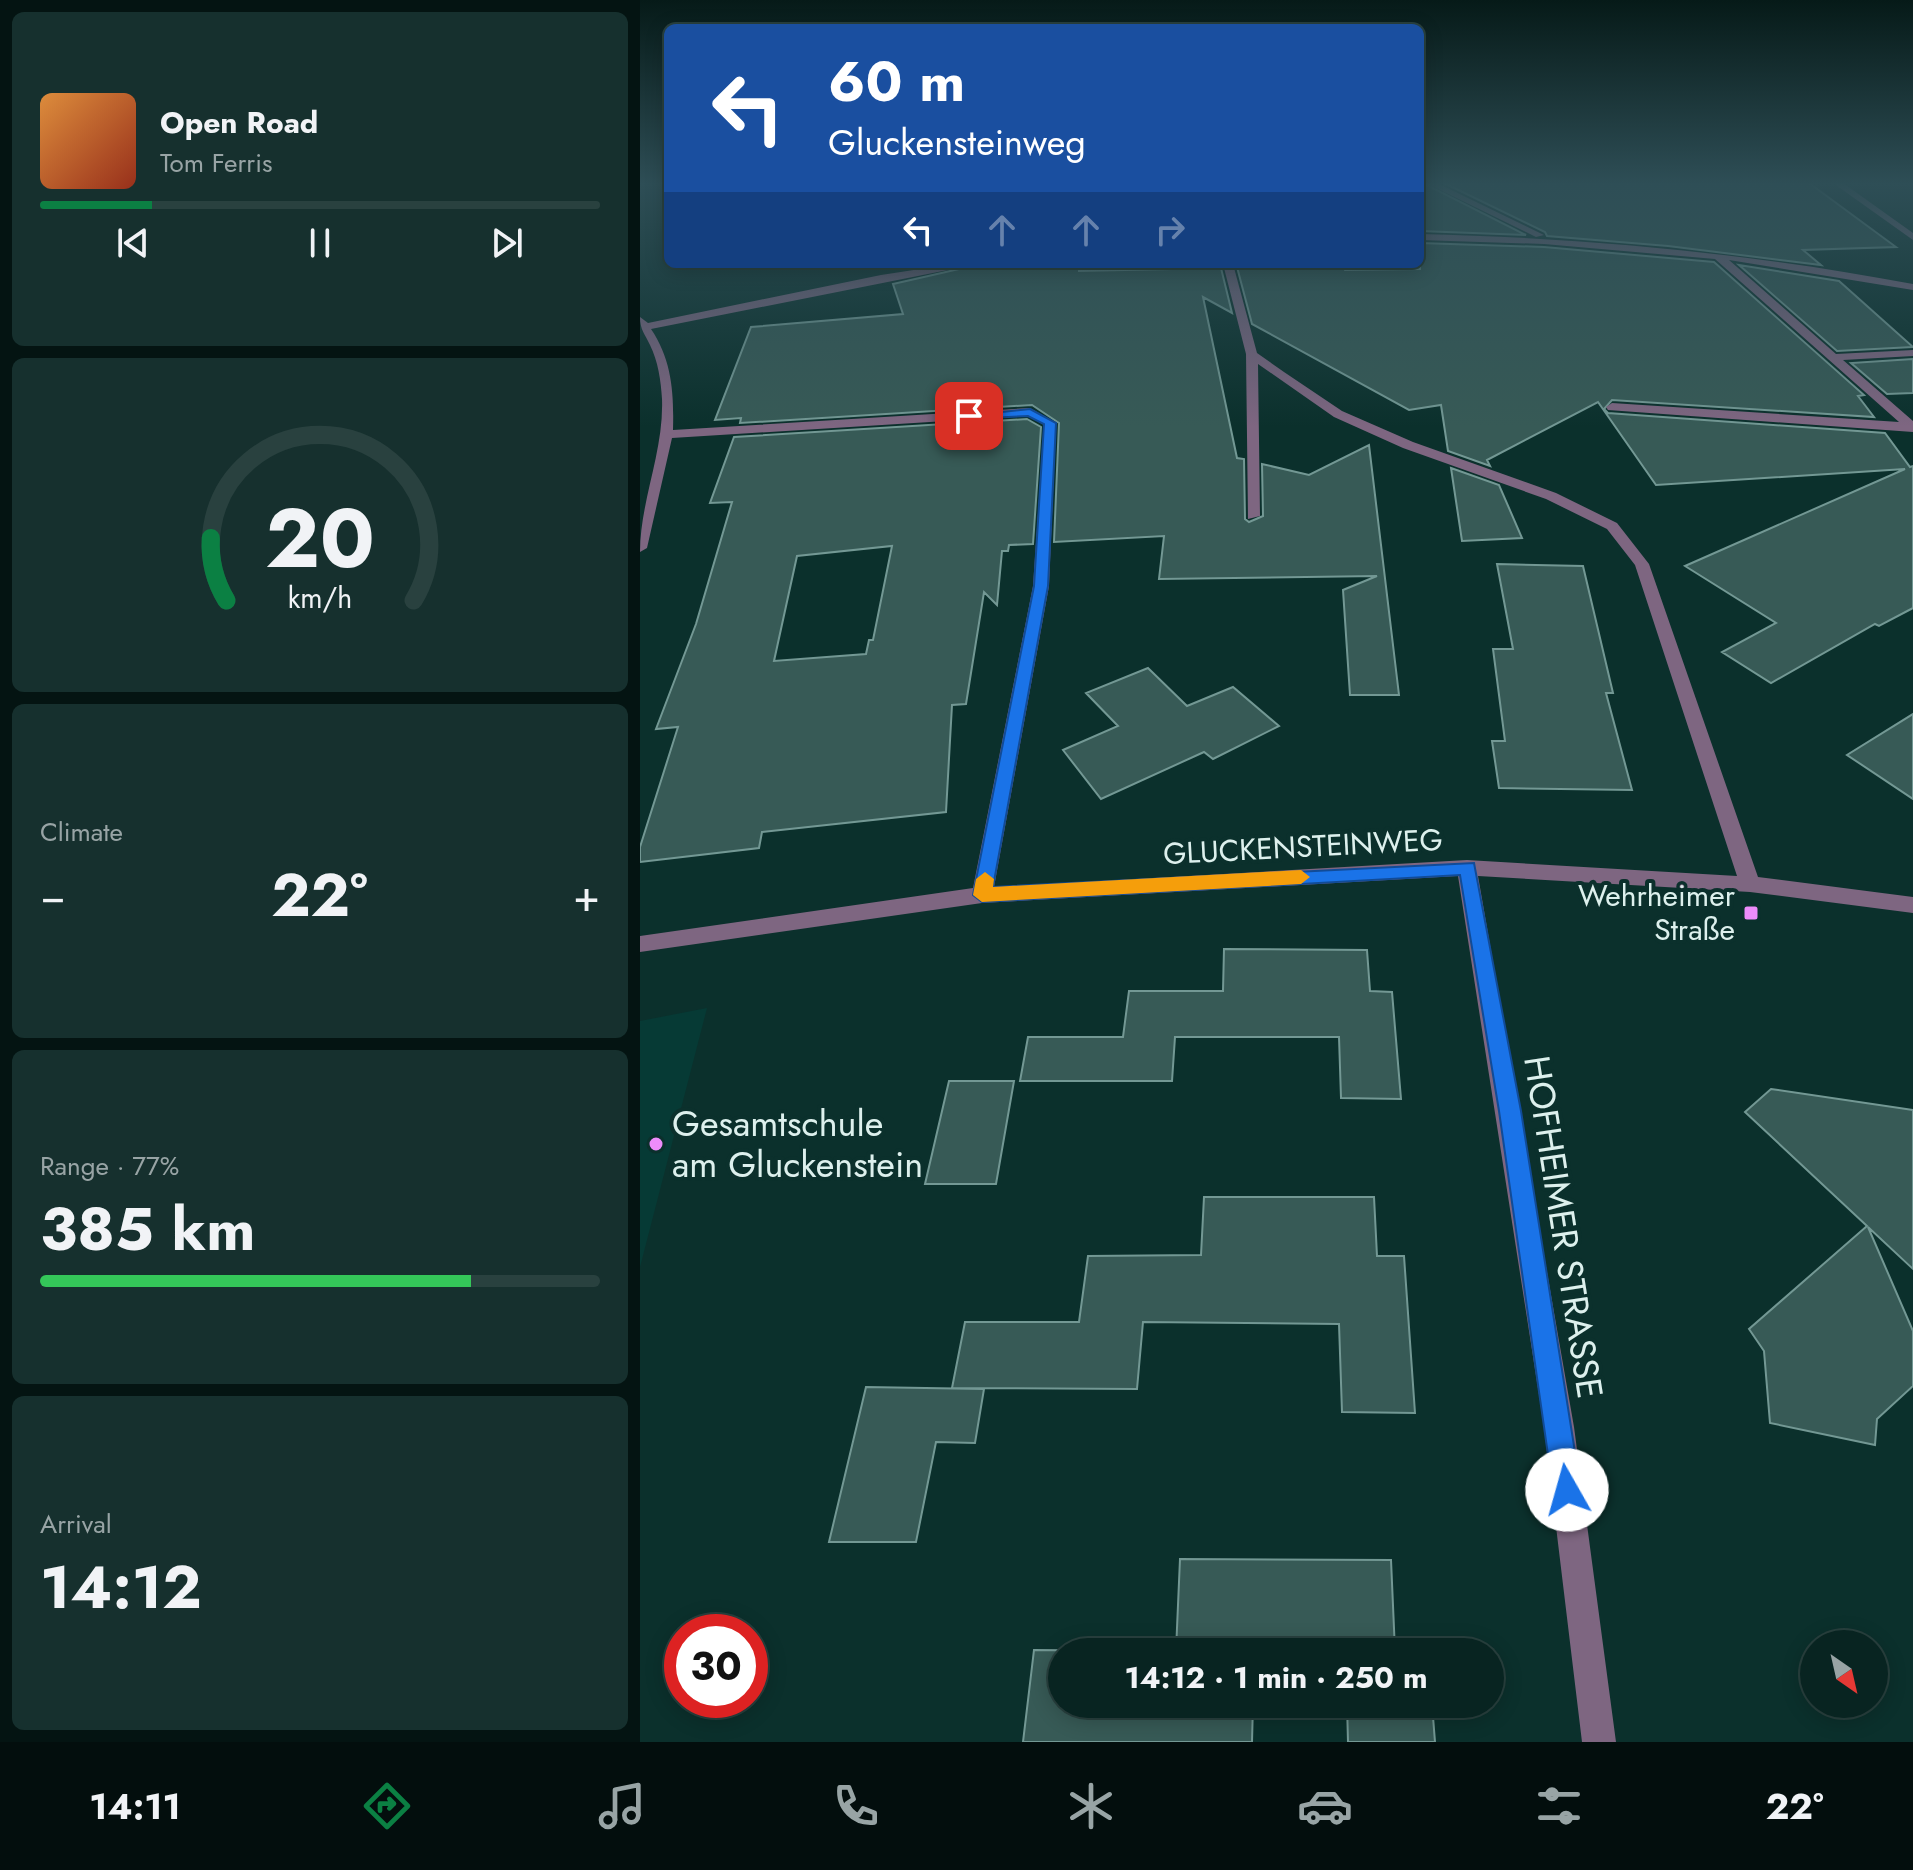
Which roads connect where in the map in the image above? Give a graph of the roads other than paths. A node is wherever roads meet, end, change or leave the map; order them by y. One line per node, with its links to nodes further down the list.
1 (1728, 264): 11 (street)
2 (1772, 264): 6 (street)
3 (947, 268): 8 (street)
4 (1229, 268): 10 (street)
5 (1913, 277): 6 (street)
6 (1900, 284): 7 (street)
7 (1913, 287)
8 (643, 323): 14 (street)
9 (1913, 353): 11 (street)
10 (1252, 354): 15 (street); 18 (street)
11 (1836, 357): 13 (street)
12 (1612, 407): 13 (street)
13 (1913, 427)
14 (668, 434): 16 (street); 19 (street)
15 (1253, 516)
16 (640, 548)
17 (1467, 868): 18 (street, GLUCKENSTEINWEG); 19 (street, GLUCKENSTEINWEG); 22 (street, HOFHEIMER STRASSE)
18 (1750, 884): 20 (street, GLUCKENSTEINWEG)
19 (982, 895): 21 (street, GLUCKENSTEINWEG)
20 (1913, 905)
21 (640, 944)
22 (1599, 1742)

